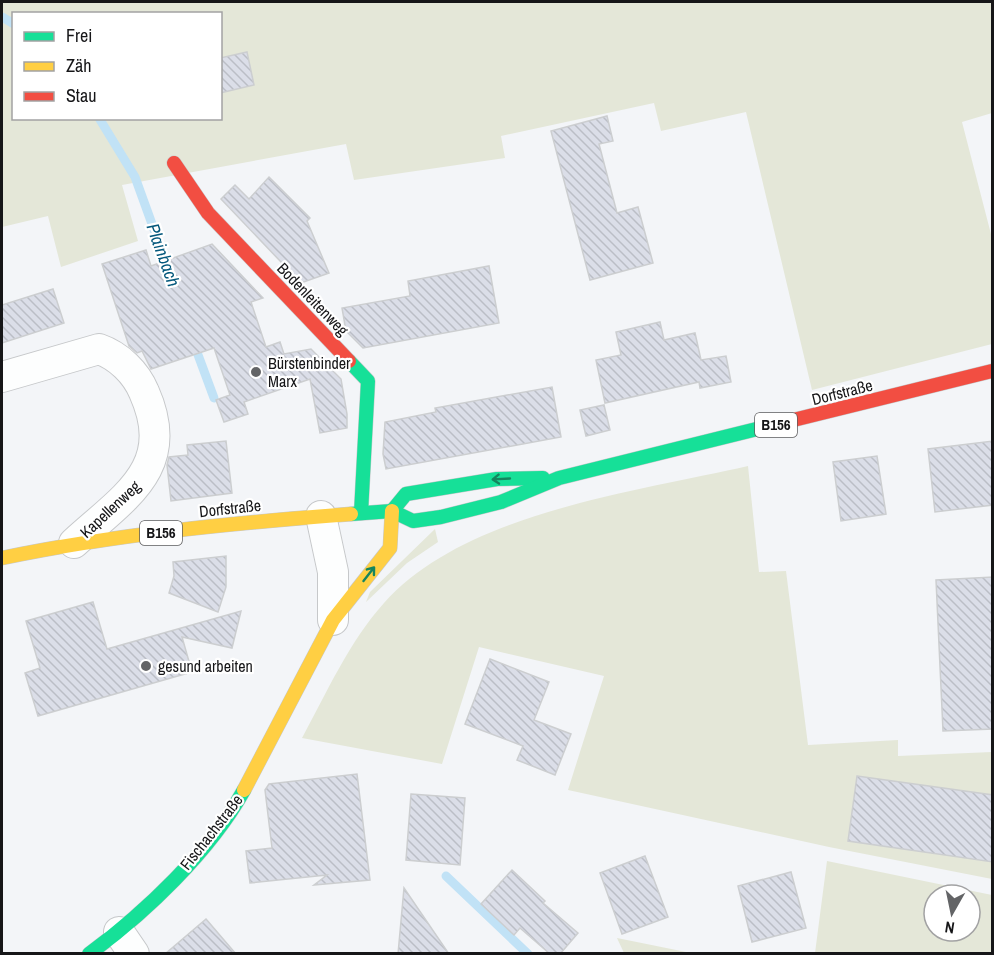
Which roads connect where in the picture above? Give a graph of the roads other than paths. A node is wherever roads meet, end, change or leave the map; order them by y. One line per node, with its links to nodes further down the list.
1 (174, 163): 6 (main road, Bodenleitenweg)
2 (993, 371): 4 (main road, Dorfstraße / B156)
3 (2, 377): 8 (street, Kapellenweg)
4 (559, 478): 5 (main road, Dorfstraße / B156); 5 (main road, Dorfstraße / B156, one-way to 5)
5 (392, 512): 6 (main road, Dorfstraße / B156); 10 (main road, Fischachstraße, one-way to 5)
6 (361, 513): 7 (main road, Dorfstraße / B156)
7 (321, 516): 8 (main road, Dorfstraße / B156); 10 (street, Fischachstraße)
8 (74, 543): 9 (main road, Dorfstraße / B156)
9 (2, 558)
10 (333, 620): 11 (main road, Fischachstraße)
11 (126, 943): 12 (main road, Fischachstraße)
12 (89, 954)

